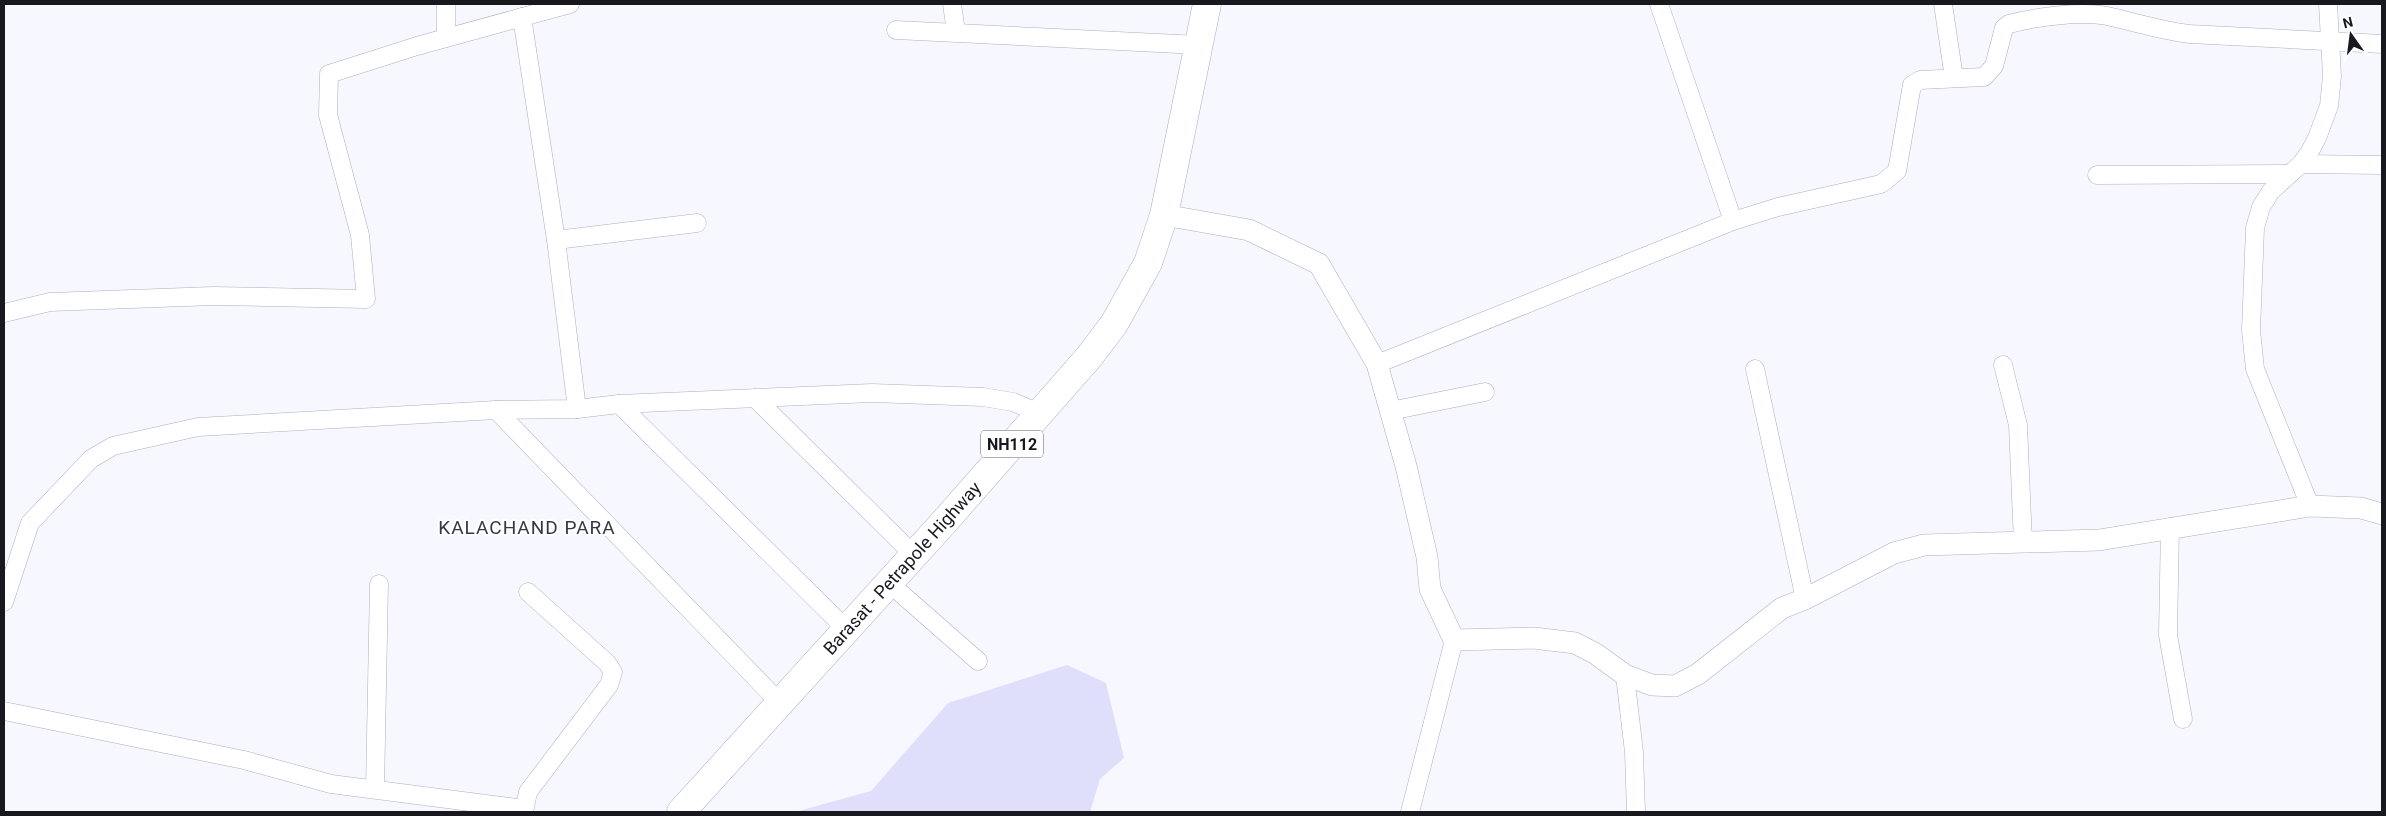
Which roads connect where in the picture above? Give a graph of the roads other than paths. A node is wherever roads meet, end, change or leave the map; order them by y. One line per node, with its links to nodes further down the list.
1 (446, 4): 11 (street)
2 (570, 4): 8 (street)
3 (952, 4): 10 (street)
4 (1207, 4): 14 (highway, Barasat - Petrapole Highway / NH112)
5 (1659, 4): 20 (street)
6 (1944, 4): 15 (street)
7 (2328, 4): 12 (street)
8 (522, 17): 11 (street); 22 (street)
9 (896, 30): 10 (street)
10 (956, 32): 14 (street)
11 (446, 38): 23 (street)
12 (2330, 43): 13 (street); 15 (street); 17 (street)
13 (2382, 44)
14 (1199, 45): 19 (highway, Barasat - Petrapole Highway / NH112)
15 (1954, 78): 20 (street)
16 (2382, 165): 17 (street)
17 (2295, 169): 18 (street); 34 (street)
18 (2097, 175)
19 (1164, 215): 24 (street); 33 (highway, Barasat - Petrapole Highway / NH112)
20 (1733, 220): 24 (street)
21 (697, 223): 22 (street)
22 (556, 240): 30 (street)
23 (4, 313)
24 (1376, 364): 32 (street)
25 (2003, 365): 37 (street)
26 (1755, 370): 42 (street)
27 (1485, 392): 32 (street)
28 (755, 398): 29 (street); 33 (street); 38 (street)
29 (619, 404): 30 (street); 44 (street)
30 (577, 409): 31 (street)
31 (496, 410): 43 (street); 48 (street)
32 (1390, 411): 45 (street)
33 (1039, 413): 38 (highway, Barasat - Petrapole Highway / NH112)
34 (2310, 506): 35 (street); 36 (street)
35 (2382, 514)
36 (2170, 527): 37 (street); 50 (street)
37 (2023, 542): 42 (street)
38 (914, 555): 39 (highway, Barasat - Petrapole Highway / NH112)
39 (889, 583): 44 (highway, Barasat - Petrapole Highway / NH112); 46 (street)
40 (379, 584): 51 (street)
41 (528, 592): 52 (street)
42 (1804, 599): 47 (street)
43 (4, 602)
44 (847, 630): 48 (highway, Barasat - Petrapole Highway / NH112)
45 (1454, 640): 47 (street); 54 (street)
46 (978, 661)
47 (1625, 675): 55 (street)
48 (781, 704): 53 (highway, Barasat - Petrapole Highway / NH112)
49 (4, 711): 51 (street)
50 (2183, 719)
51 (375, 789): 52 (street)
52 (524, 810)
53 (682, 812)
54 (1410, 812)
55 (1636, 812)

